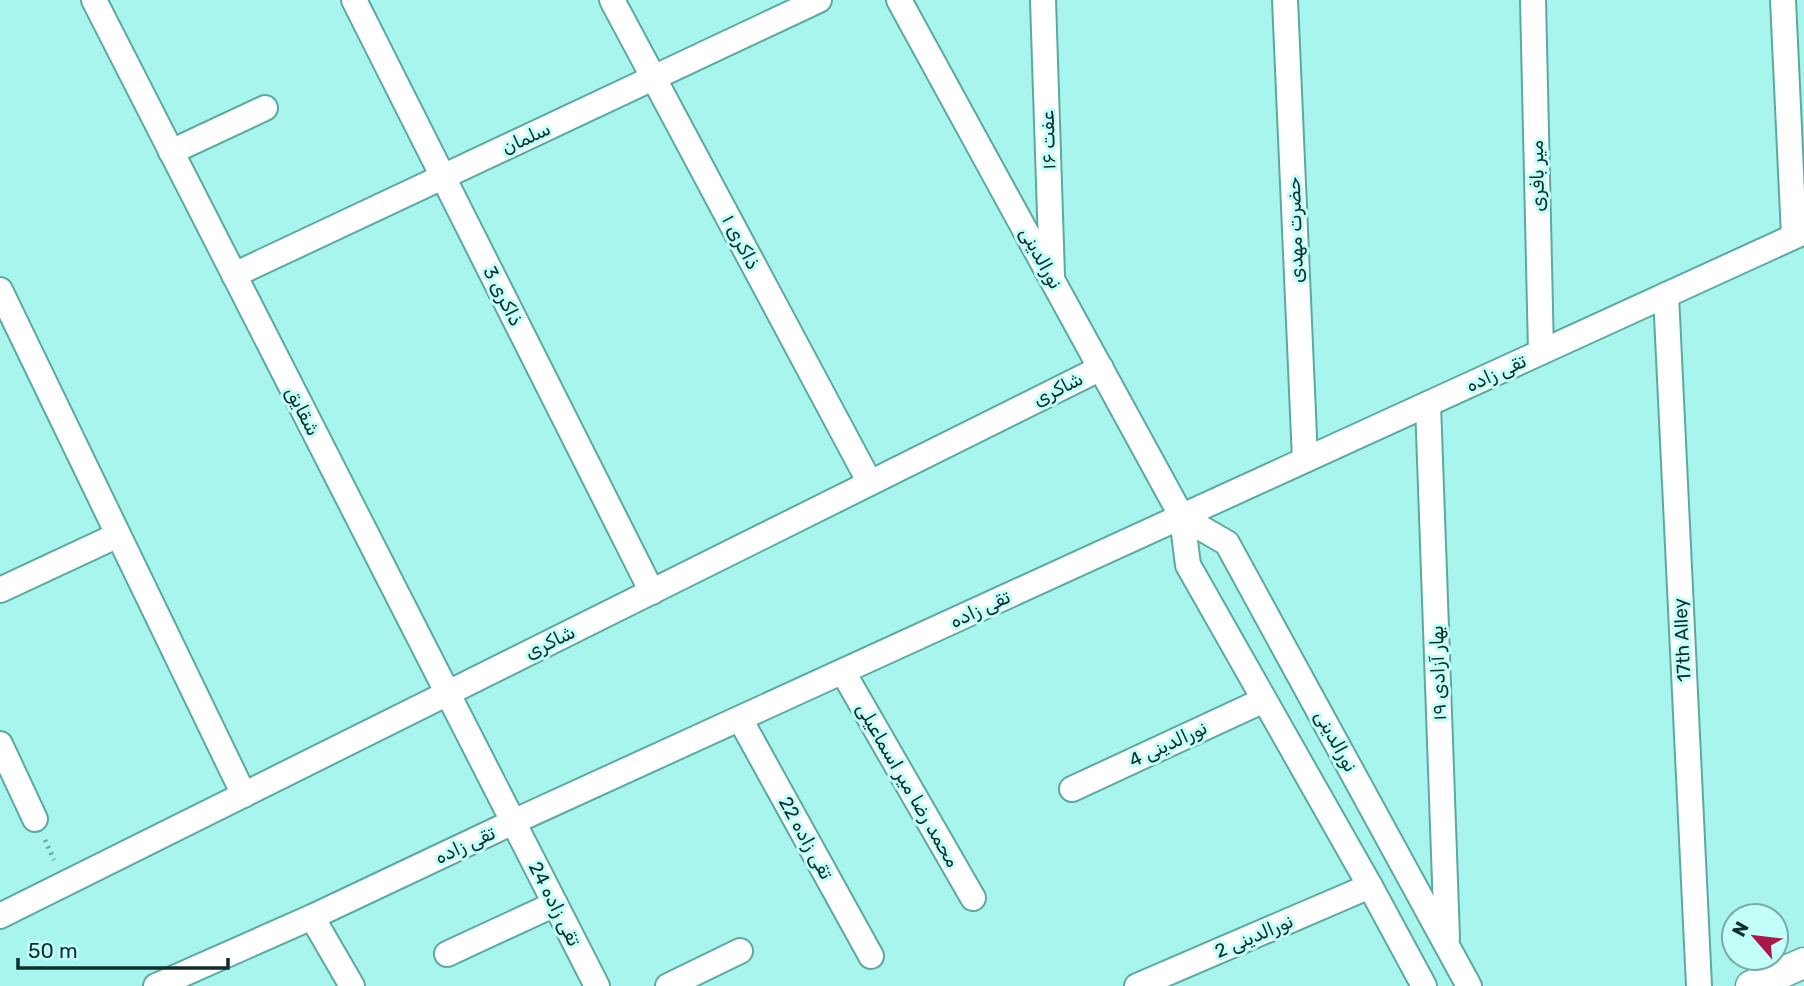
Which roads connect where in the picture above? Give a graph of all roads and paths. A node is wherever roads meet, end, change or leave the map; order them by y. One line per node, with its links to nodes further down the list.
1 (94, 0): 12 (street, شقایق)
2 (354, 0): 13 (street, ذاکری 3)
3 (612, 0): 10 (street, ذاکری ۱)
4 (818, 0): 10 (street, سلمان)
5 (899, 0): 16 (street, نورالدینی)
6 (1043, 0): 16 (street, عفت ۱۶)
7 (1286, 0): 22 (street, حضرت مهدی)
8 (1533, 0): 19 (street, میر بافری)
9 (1783, 0): 14 (street)
10 (654, 78): 13 (street, سلمان); 23 (street, ذاکری ۱)
11 (265, 107): 12 (street)
12 (171, 152): 15 (street, شقایق)
13 (443, 177): 15 (street, سلمان); 27 (street, ذاکری 3)
14 (1799, 234): 18 (street, تقی زاده)
15 (234, 275): 29 (street, شقایق)
16 (1052, 280): 20 (street, نورالدینی)
17 (0, 290): 25 (street)
18 (1666, 295): 19 (street, تقی زاده); 55 (street, 17th Alley)
19 (1541, 352): 21 (street, تقی زاده)
20 (1101, 368): 23 (street, شاکری); 24 (street, نورالدینی)
21 (1428, 404): 22 (street, تقی زاده); 43 (street, بهار آزادی ۱۹)
22 (1305, 460): 24 (street, تقی زاده)
23 (870, 483): 27 (street, شاکری)
24 (1182, 517): 28 (street, تقی زاده); 30 (street, نورالدینی); 43 (street, نورالدینی)
25 (118, 536): 26 (street); 34 (street)
26 (0, 590)
27 (652, 592): 29 (street, شاکری)
28 (843, 672): 31 (street, تقی زاده); 39 (street, محمد رضا میر اسماعیلی)
29 (448, 693): 34 (street, شاکری); 36 (street, شقایق)
30 (1264, 700): 33 (street, نورالدینی 4); 38 (street, نورالدینی)
31 (740, 719): 36 (street, تقی زاده); 46 (street, تقی زاده 22)
32 (0, 744): 35 (street)
33 (1072, 789)
34 (244, 795): 37 (street, شاکری)
35 (35, 819): 37 (path)
36 (513, 822): 40 (street, تقی زاده 24); 42 (street, تقی زاده)
37 (65, 883): 41 (street, شاکری)
38 (1370, 886): 52 (street, نورالدینی 2); 53 (street, نورالدینی)
39 (973, 898)
40 (555, 904): 45 (street); 50 (street, تقی زاده 24)
41 (0, 916)
42 (313, 917): 48 (street, تقی زاده); 49 (street)
43 (1447, 943): 54 (street, نورالدینی)
44 (740, 951): 51 (street)
45 (447, 954)
46 (872, 957)
47 (1804, 963): 56 (street)
48 (156, 986)
49 (352, 986)
50 (597, 986)
51 (668, 986)
52 (1137, 986)
53 (1424, 986)
54 (1469, 986)
55 (1699, 986)
56 (1751, 986)

